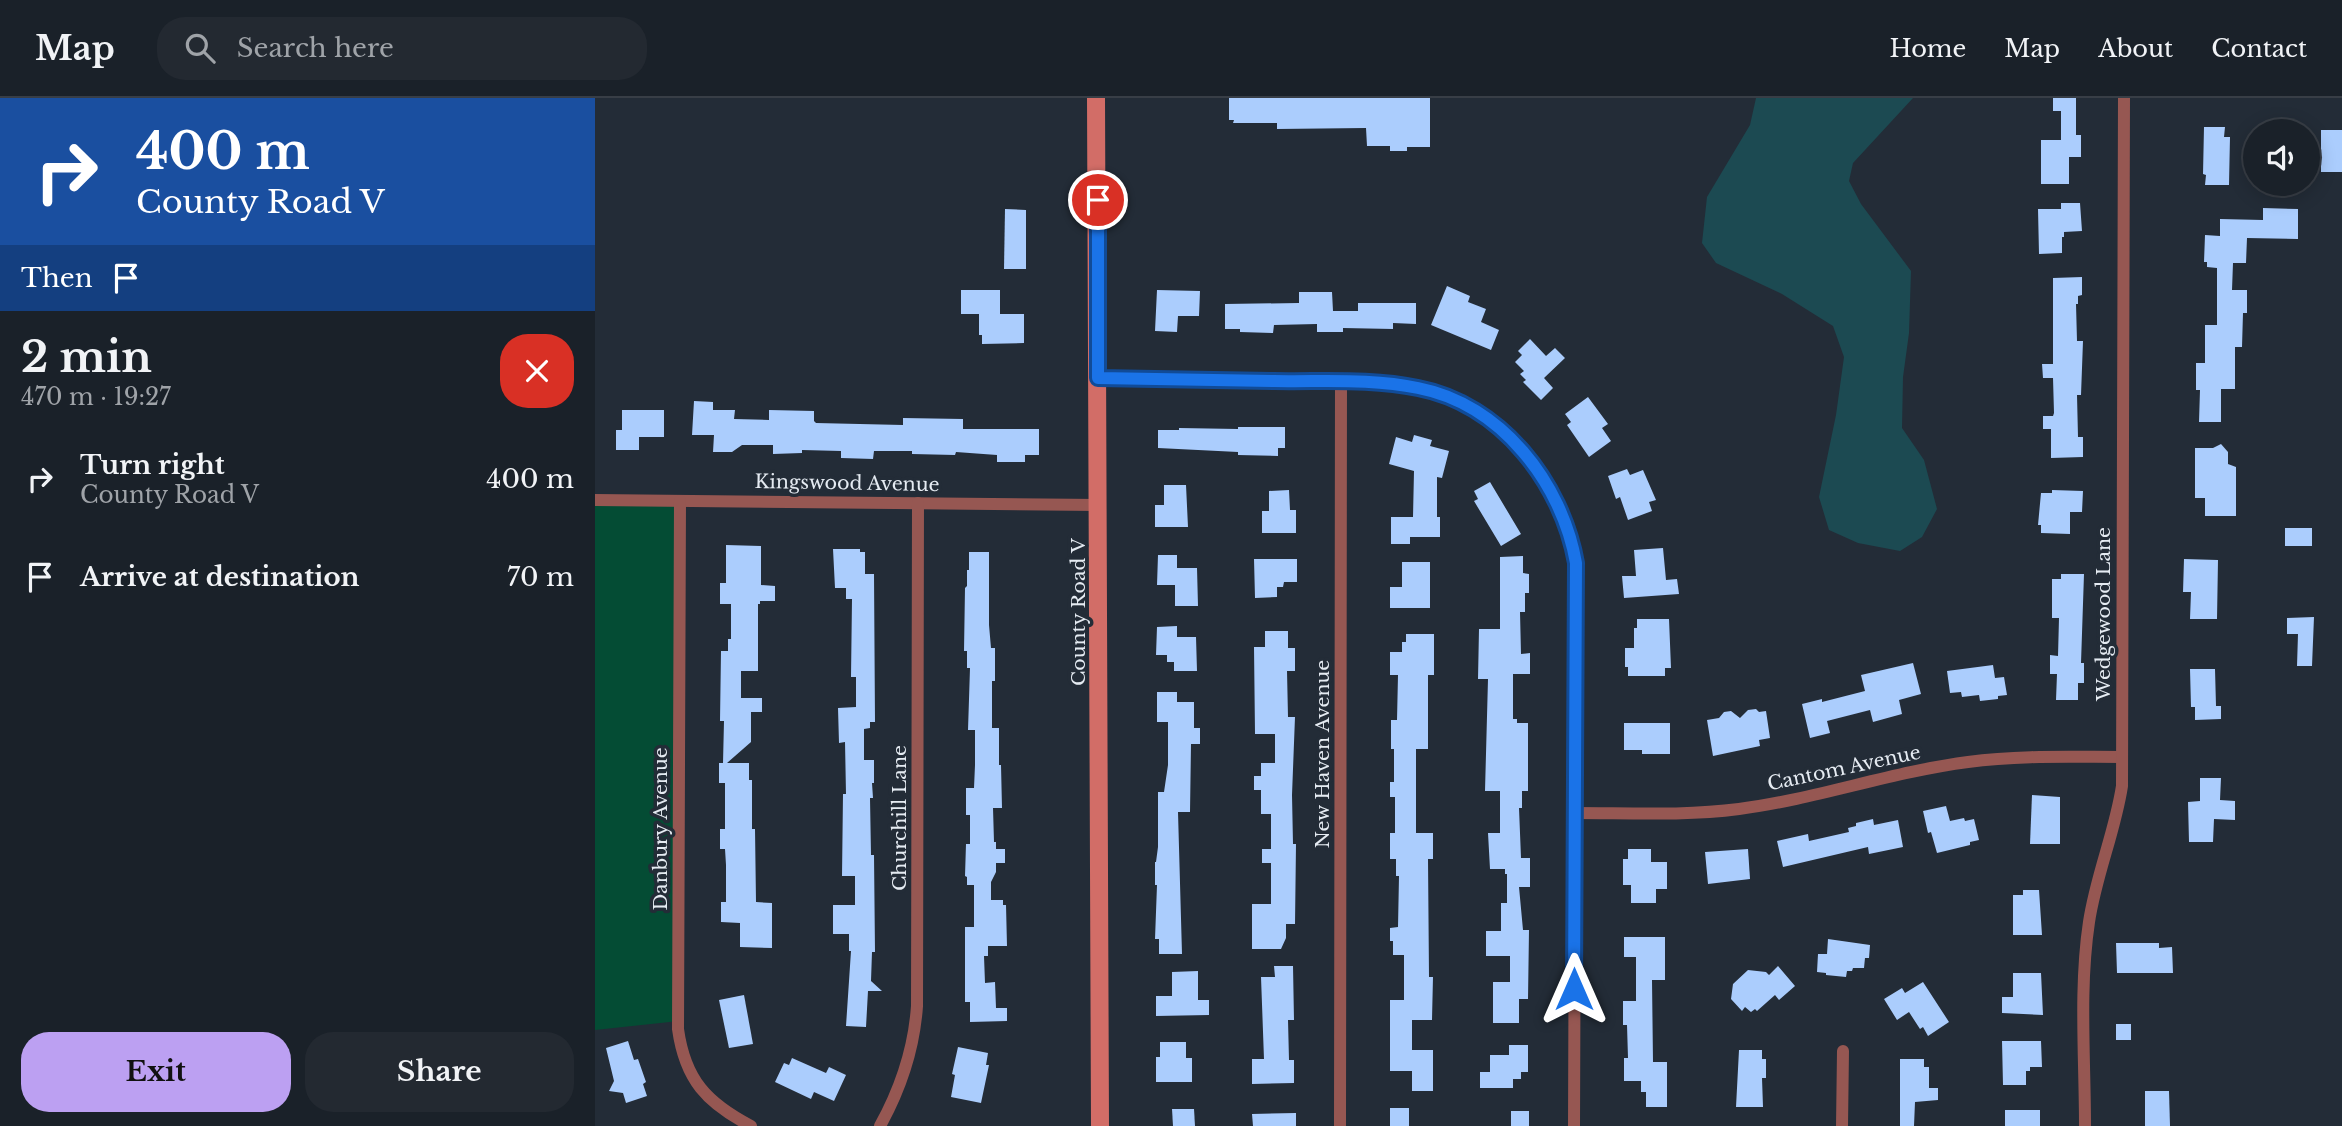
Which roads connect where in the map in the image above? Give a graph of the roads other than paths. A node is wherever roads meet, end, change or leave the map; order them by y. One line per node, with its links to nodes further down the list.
1 (1096, 98): 3 (main road, County Road V)
2 (2124, 98): 9 (street, Wedgewood Lane)
3 (1098, 378): 4 (street); 8 (main road, County Road V)
4 (1341, 382): 10 (street); 15 (street, New Haven Avenue)
5 (595, 500): 6 (street, Kingswood Avenue)
6 (680, 501): 7 (street, Kingswood Avenue); 12 (street, Danbury Avenue)
7 (918, 503): 8 (street, Kingswood Avenue); 13 (street, Churchill Lane)
8 (1099, 505): 14 (main road, County Road V)
9 (2122, 757): 10 (street, Cantom Avenue); 18 (street, Wedgewood Lane)
10 (1575, 813): 16 (street)
11 (1843, 1051): 17 (street)
12 (751, 1126)
13 (880, 1126)
14 (1100, 1126)
15 (1340, 1126)
16 (1574, 1126)
17 (1842, 1126)
18 (2085, 1126)

